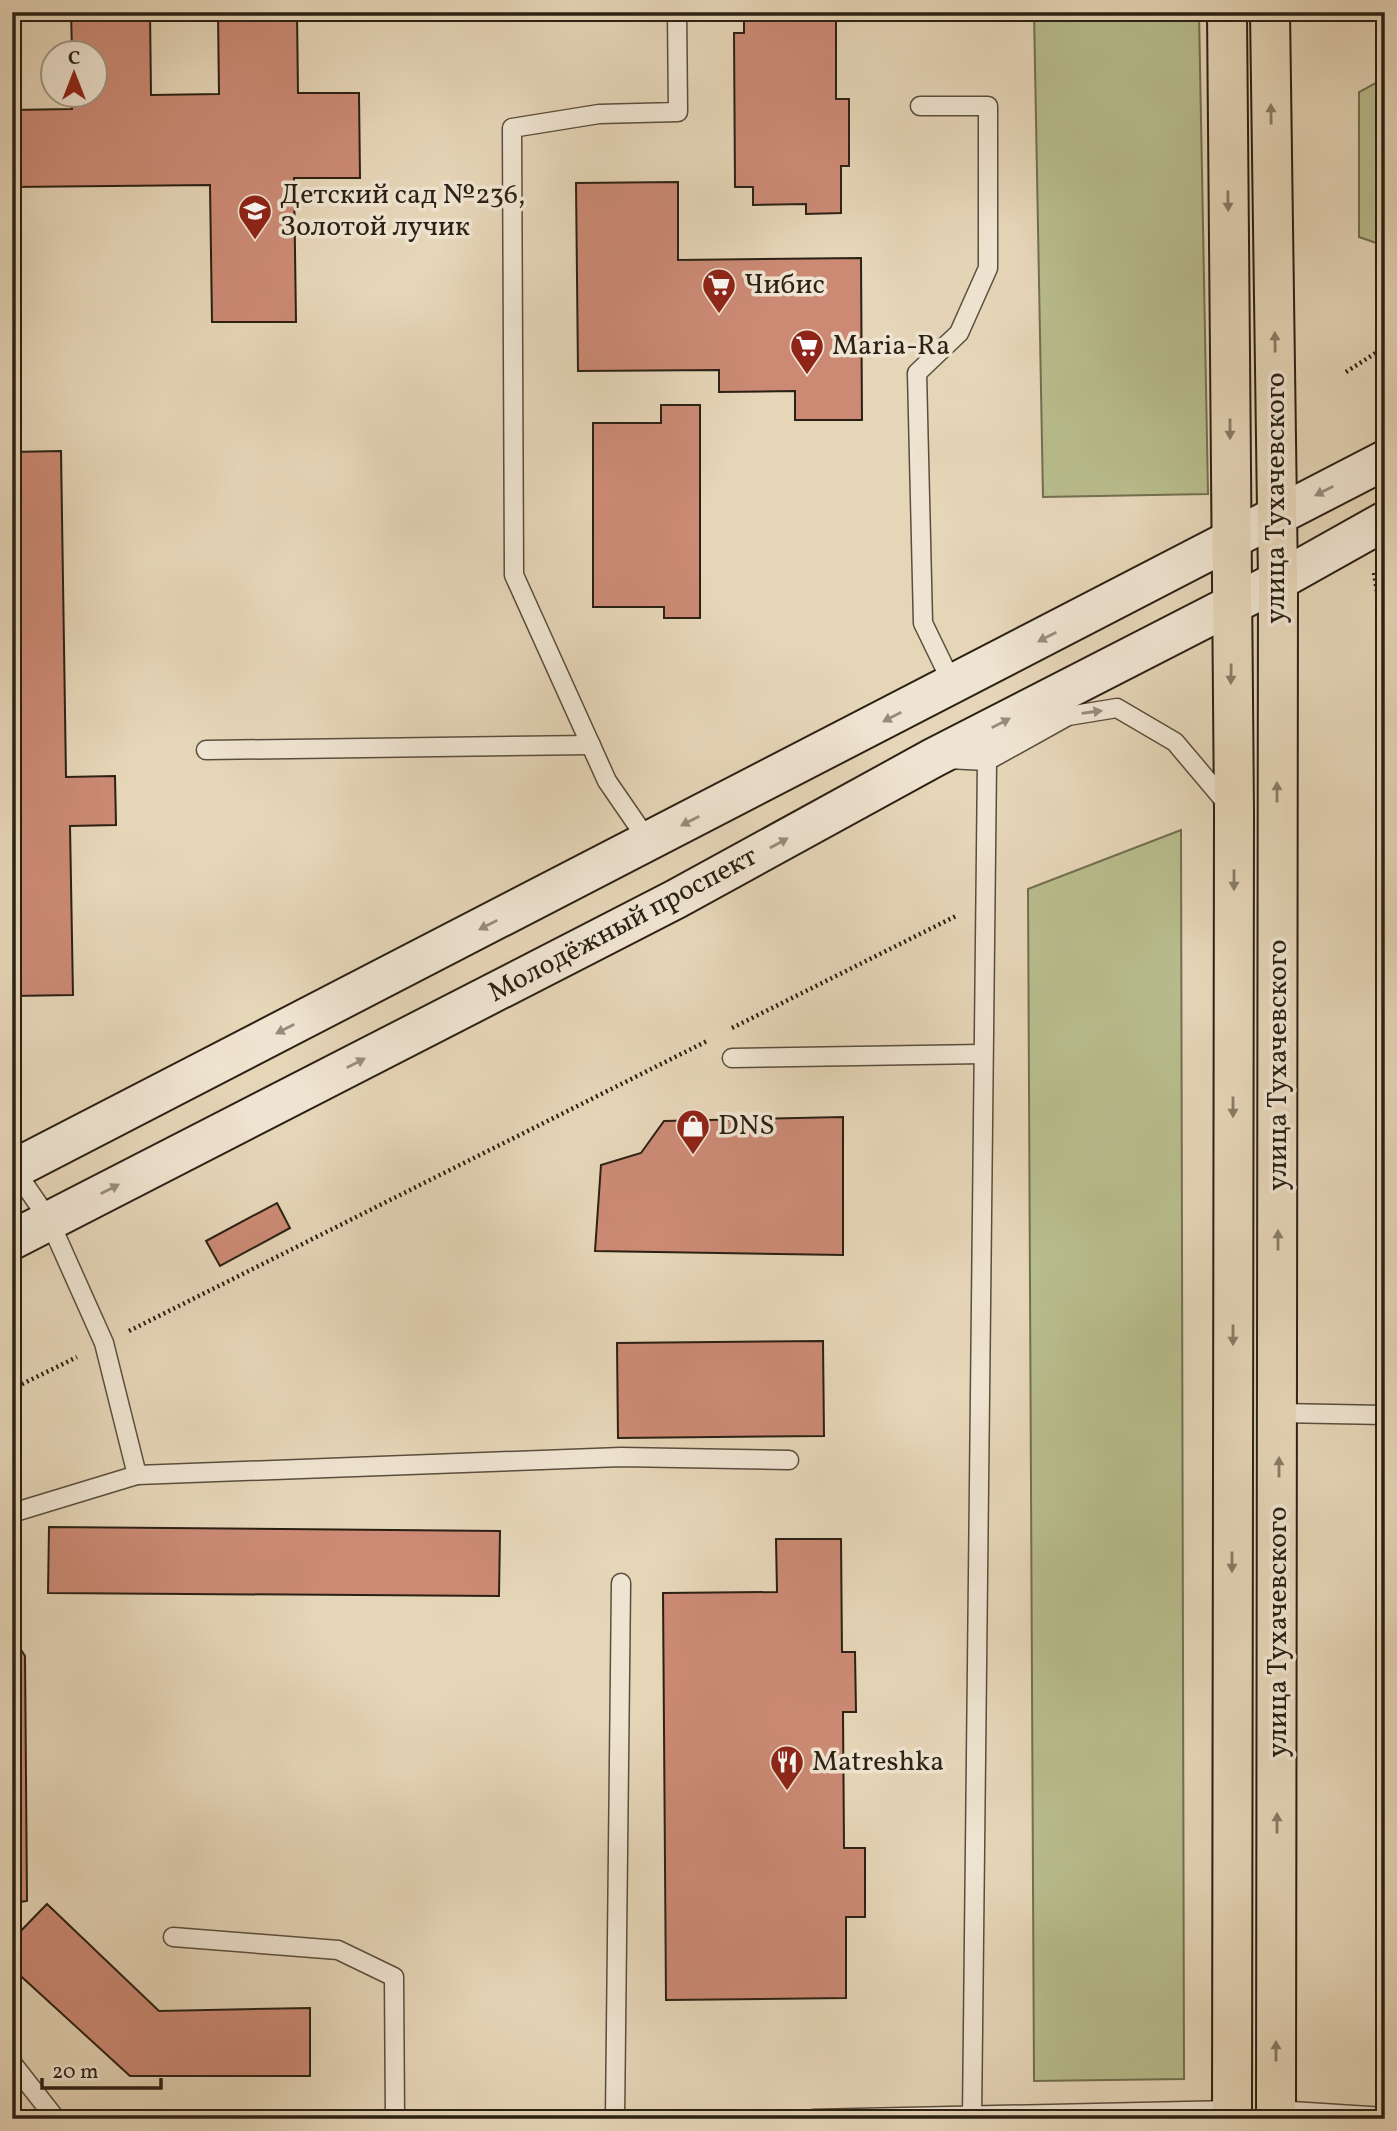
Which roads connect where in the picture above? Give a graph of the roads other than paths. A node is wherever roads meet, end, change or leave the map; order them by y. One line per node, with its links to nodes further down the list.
1 (677, 12): 12 (lane)
2 (1227, 12): 8 (main road, улица Тухачевского, one-way to 8)
3 (1270, 12): 6 (main road, улица Тухачевского, one-way to 3)
4 (920, 106): 11 (lane)
5 (1385, 460): 6 (main road, one-way to 6)
6 (1277, 514): 8 (main road); 9 (main road, улица Тухачевского)
7 (1385, 521): 9 (main road, Молодёжный проспект)
8 (1231, 539): 10 (main road, улица Тухачевского); 11 (main road, one-way to 11)
9 (1278, 582): 10 (main road, Молодёжный проспект); 23 (main road, улица Тухачевского, one-way to 9)
10 (1232, 606): 14 (main road, Молодёжный проспект, one-way to 10); 16 (main road, улица Тухачевского, one-way to 16)
11 (953, 685): 17 (main road, one-way to 17)
12 (591, 745): 13 (lane); 17 (lane)
13 (206, 750)
14 (933, 758): 15 (lane); 21 (main road, Молодёжный проспект, one-way to 14)
15 (987, 761): 16 (lane, one-way to 16); 18 (lane)
16 (1234, 812): 31 (main road, улица Тухачевского, one-way to 31)
17 (649, 842): 20 (main road, one-way to 20)
18 (983, 1054): 19 (lane); 33 (lane)
19 (732, 1058)
20 (13, 1168): 21 (lane)
21 (49, 1220): 22 (main road, Молодёжный проспект); 26 (lane)
22 (12, 1240)
23 (1279, 1413): 24 (lane); 32 (main road, улица Тухачевского, one-way to 23)
24 (1385, 1415)
25 (789, 1460): 26 (lane)
26 (137, 1475): 27 (lane)
27 (12, 1513)
28 (621, 1583): 37 (lane)
29 (173, 1937): 36 (lane)
30 (12, 2063): 35 (lane)
31 (1232, 2114): 33 (lane)
32 (1276, 2114): 34 (lane)
33 (972, 2117): 38 (lane)
34 (1385, 2117)
35 (56, 2119)
36 (395, 2119)
37 (615, 2119)
38 (813, 2119)

